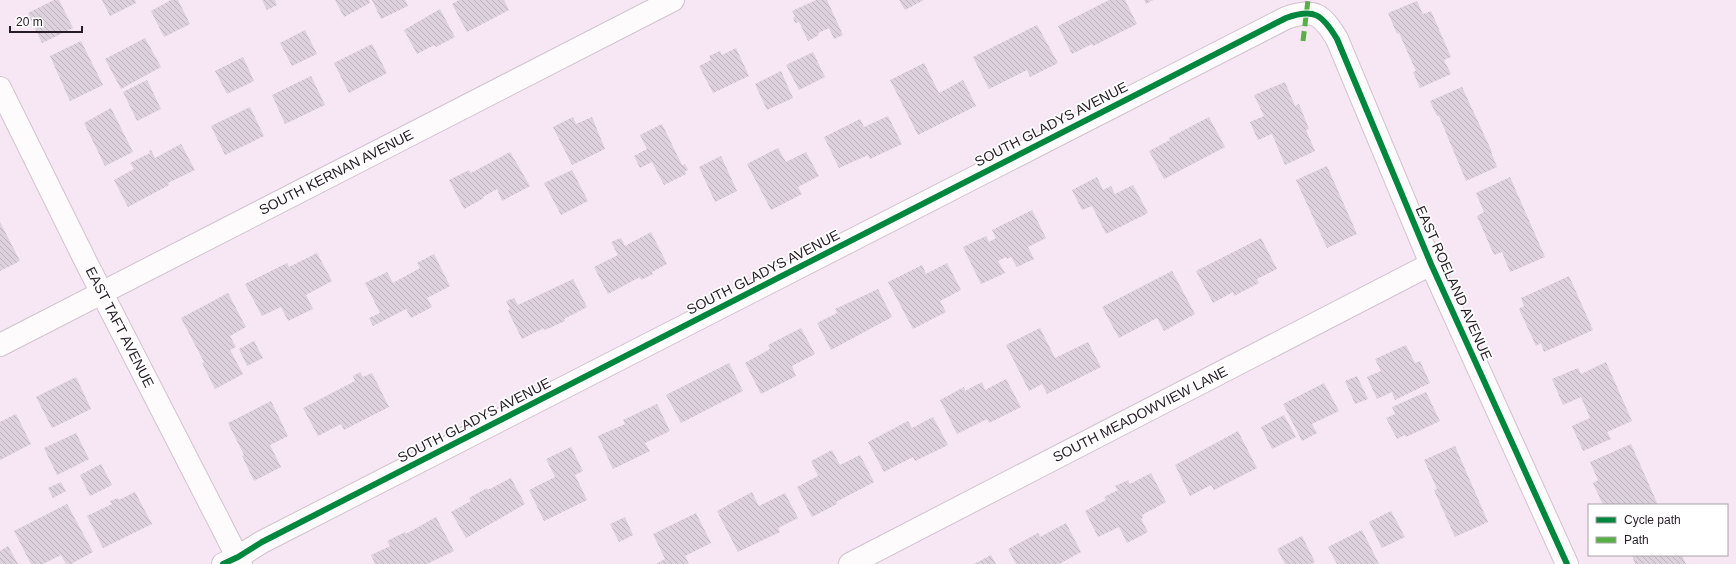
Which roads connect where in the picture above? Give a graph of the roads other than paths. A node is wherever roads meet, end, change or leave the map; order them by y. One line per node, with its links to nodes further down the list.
1 (673, 0): 5 (street, SOUTH KERNAN AVENUE)
2 (1317, 15): 4 (street, EAST ROELAND AVENUE); 7 (street, SOUTH GLADYS AVENUE)
3 (0, 88): 5 (street, EAST TAFT AVENUE)
4 (1431, 264): 8 (street, EAST ROELAND AVENUE); 9 (street, SOUTH MEADOWVIEW LANE)
5 (102, 292): 6 (street, SOUTH KERNAN AVENUE); 7 (street, EAST TAFT AVENUE)
6 (0, 345)
7 (234, 562)
8 (1562, 562)
9 (850, 564)

